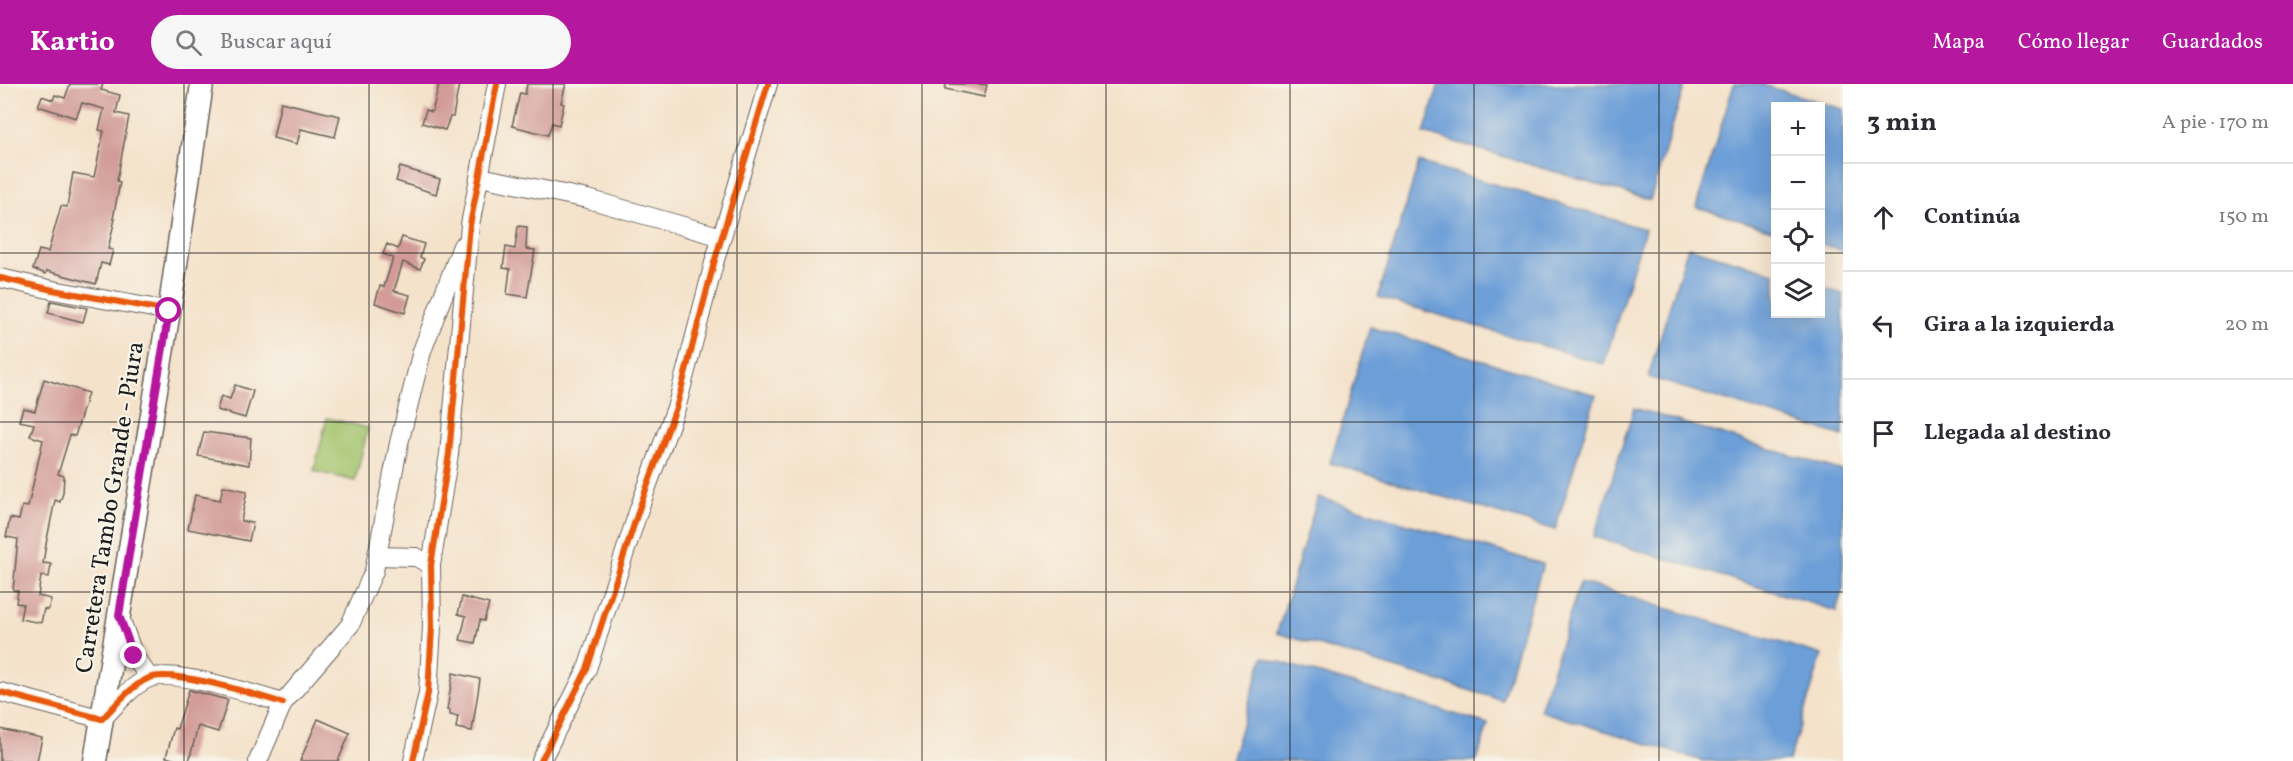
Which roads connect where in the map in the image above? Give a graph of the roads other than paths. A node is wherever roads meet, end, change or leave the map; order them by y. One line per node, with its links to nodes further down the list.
1 (202, 84): 8 (main road, Carretera Tambo Grande - Piura)
2 (497, 84): 4 (street)
3 (768, 84): 6 (street)
4 (480, 177): 5 (street); 6 (street)
5 (470, 225): 9 (street); 10 (street)
6 (722, 237): 19 (street)
7 (0, 278): 8 (street)
8 (169, 311): 11 (main road, Carretera Tambo Grande - Piura)
9 (377, 555): 10 (street); 14 (street)
10 (431, 565): 18 (street)
11 (119, 615): 12 (street); 15 (main road, Carretera Tambo Grande - Piura)
12 (149, 677): 14 (street); 15 (street)
13 (0, 692): 15 (street)
14 (283, 703): 17 (street)
15 (102, 719): 16 (main road, Carretera Tambo Grande - Piura)
16 (95, 761)
17 (258, 761)
18 (413, 761)
19 (541, 761)

